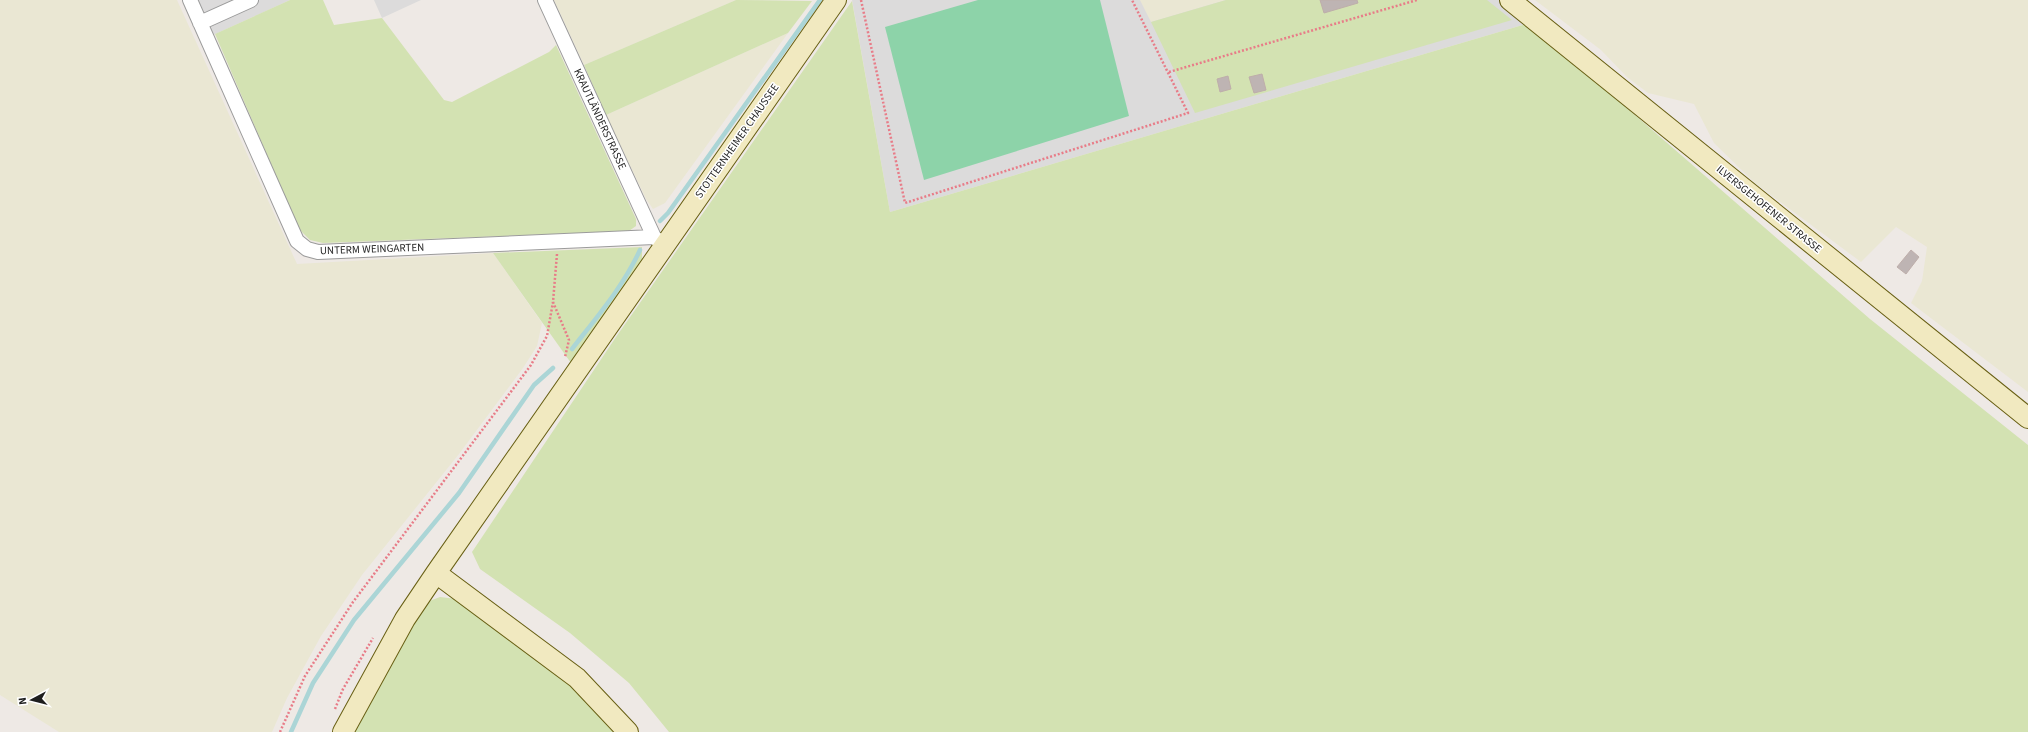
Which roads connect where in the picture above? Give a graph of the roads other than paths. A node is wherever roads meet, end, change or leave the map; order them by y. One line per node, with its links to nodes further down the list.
1 (190, 0): 6 (street, UNTERM WEINGARTEN)
2 (251, 0): 6 (street)
3 (545, 0): 7 (street, KRAUTLÄNDERSTRASSE)
4 (836, 0): 7 (street, STOTTERNHEIMER CHAUSSEE)
5 (1510, 0): 8 (street, ILVERSGEHOFENER STRASSE)
6 (200, 23): 7 (street, UNTERM WEINGARTEN)
7 (659, 241): 9 (street, STOTTERNHEIMER CHAUSSEE)
8 (2028, 418)
9 (436, 573): 10 (street, STOTTERNHEIMER CHAUSSEE); 11 (street)
10 (343, 732)
11 (628, 732)

